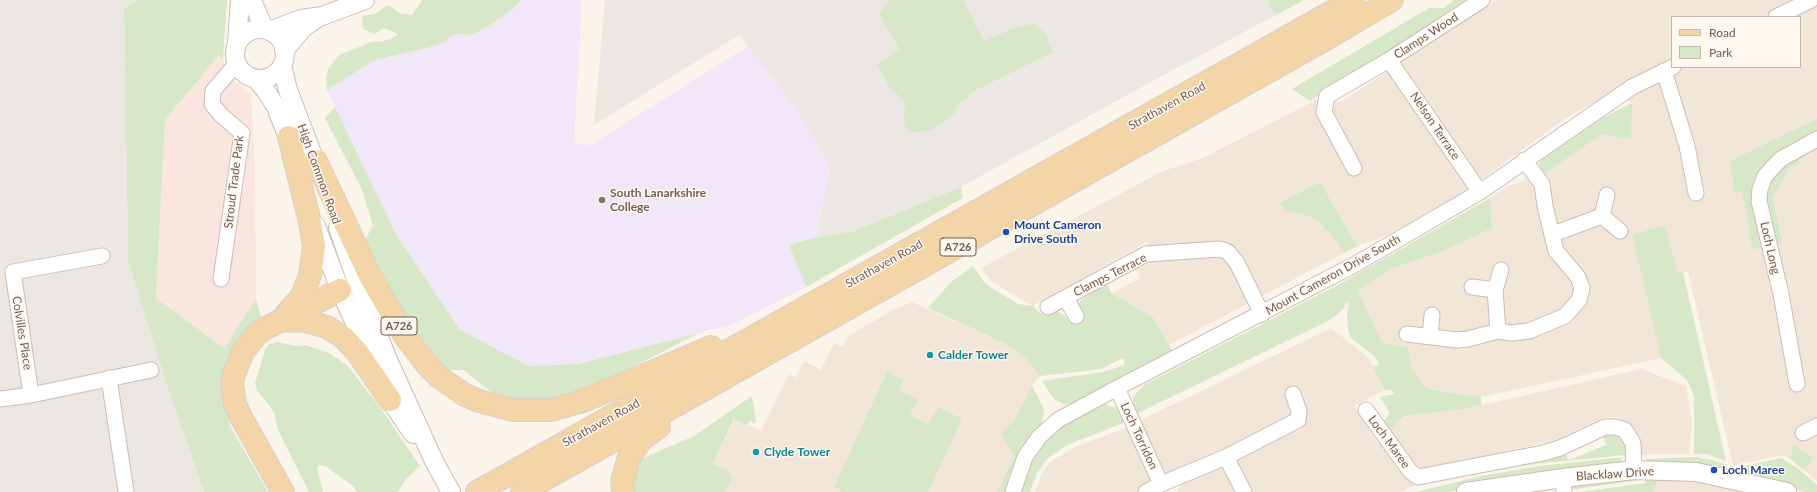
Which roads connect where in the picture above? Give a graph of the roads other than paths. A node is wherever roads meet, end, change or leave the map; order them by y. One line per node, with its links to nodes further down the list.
1 (240, 0): 11 (street)
2 (252, 0): 10 (street)
3 (365, 0): 8 (street)
4 (1353, 0): 31 (main road, Strathaven Road / A726)
5 (1392, 0): 44 (main road, Strathaven Road / A726)
6 (1482, 0): 13 (street, Clamps Wood)
7 (1811, 0): 9 (street)
8 (322, 16): 10 (street); 12 (street)
9 (1778, 16)
10 (266, 30): 11 (street); 12 (street)
11 (237, 43): 15 (street)
12 (283, 58): 15 (street); 19 (street, High Common Road)
13 (1389, 60): 20 (street, Clamps Wood); 21 (street, Nelson Terrace)
14 (1668, 69): 18 (street, Mount Cameron Drive South); 22 (street)
15 (240, 73): 16 (street, High Common Road); 30 (street, Stroud Trade Park)
16 (290, 137): 32 (street, High Common Road); 40 (main road)
17 (1817, 139): 47 (street, Loch Long)
18 (1524, 160): 21 (street, Mount Cameron Drive South); 26 (street)
19 (316, 161): 31 (main road, A726); 32 (street, High Common Road)
20 (1354, 168)
21 (1480, 192): 37 (street, Mount Cameron Drive South)
22 (1696, 193)
23 (1607, 195): 24 (street)
24 (1602, 216): 25 (street); 26 (street)
25 (1620, 231)
26 (1553, 234): 41 (street)
27 (102, 256): 29 (street, Colvilles Place)
28 (1501, 270): 34 (street)
29 (6, 273): 49 (street, Colvilles Place)
30 (220, 280)
31 (850, 283): 64 (main road, Strathaven Road / A726)
32 (348, 286): 40 (main road); 52 (street, High Common Road); 57 (street, High Common Road)
33 (1472, 286): 34 (street)
34 (1495, 290): 41 (street)
35 (1066, 298): 36 (street, Clamps Terrace); 37 (street, Clamps Terrace); 39 (street, Clamps Terrace)
36 (1048, 307)
37 (1262, 314): 48 (street, Mount Cameron Drive South)
38 (1432, 315): 43 (street)
39 (1076, 316)
40 (281, 320): 52 (main road); 62 (main road)
41 (1498, 331): 43 (street)
42 (1406, 334): 43 (street)
43 (1430, 336)
44 (789, 342): 65 (main road, Strathaven Road / A726); 66 (main road)
45 (151, 370): 46 (street)
46 (109, 378): 49 (street); 61 (street)
47 (1797, 384)
48 (1117, 388): 59 (street, Loch Torridon); 67 (street, Mount Cameron Drive South)
49 (31, 394): 51 (street)
50 (1293, 394): 56 (street, Loch Torridon)
51 (0, 399)
52 (390, 400): 57 (street, High Common Road)
53 (1366, 410): 58 (street, Loch Maree)
54 (1817, 426): 55 (street)
55 (1803, 434)
56 (1226, 457): 59 (street, Loch Torridon); 69 (street)
57 (434, 461): 63 (street, High Common Road)
58 (1634, 470): 60 (street, Blacklaw Drive); 71 (street, Blacklaw Drive)
59 (1161, 484): 68 (street, Loch Torridon)
60 (1563, 485): 70 (street, Blacklaw Drive)
61 (126, 492)
62 (283, 492)
63 (451, 492)
64 (477, 492)
65 (522, 492)
66 (623, 492)
67 (1013, 492)
68 (1146, 492)
69 (1244, 492)
70 (1466, 492)
71 (1787, 492)

